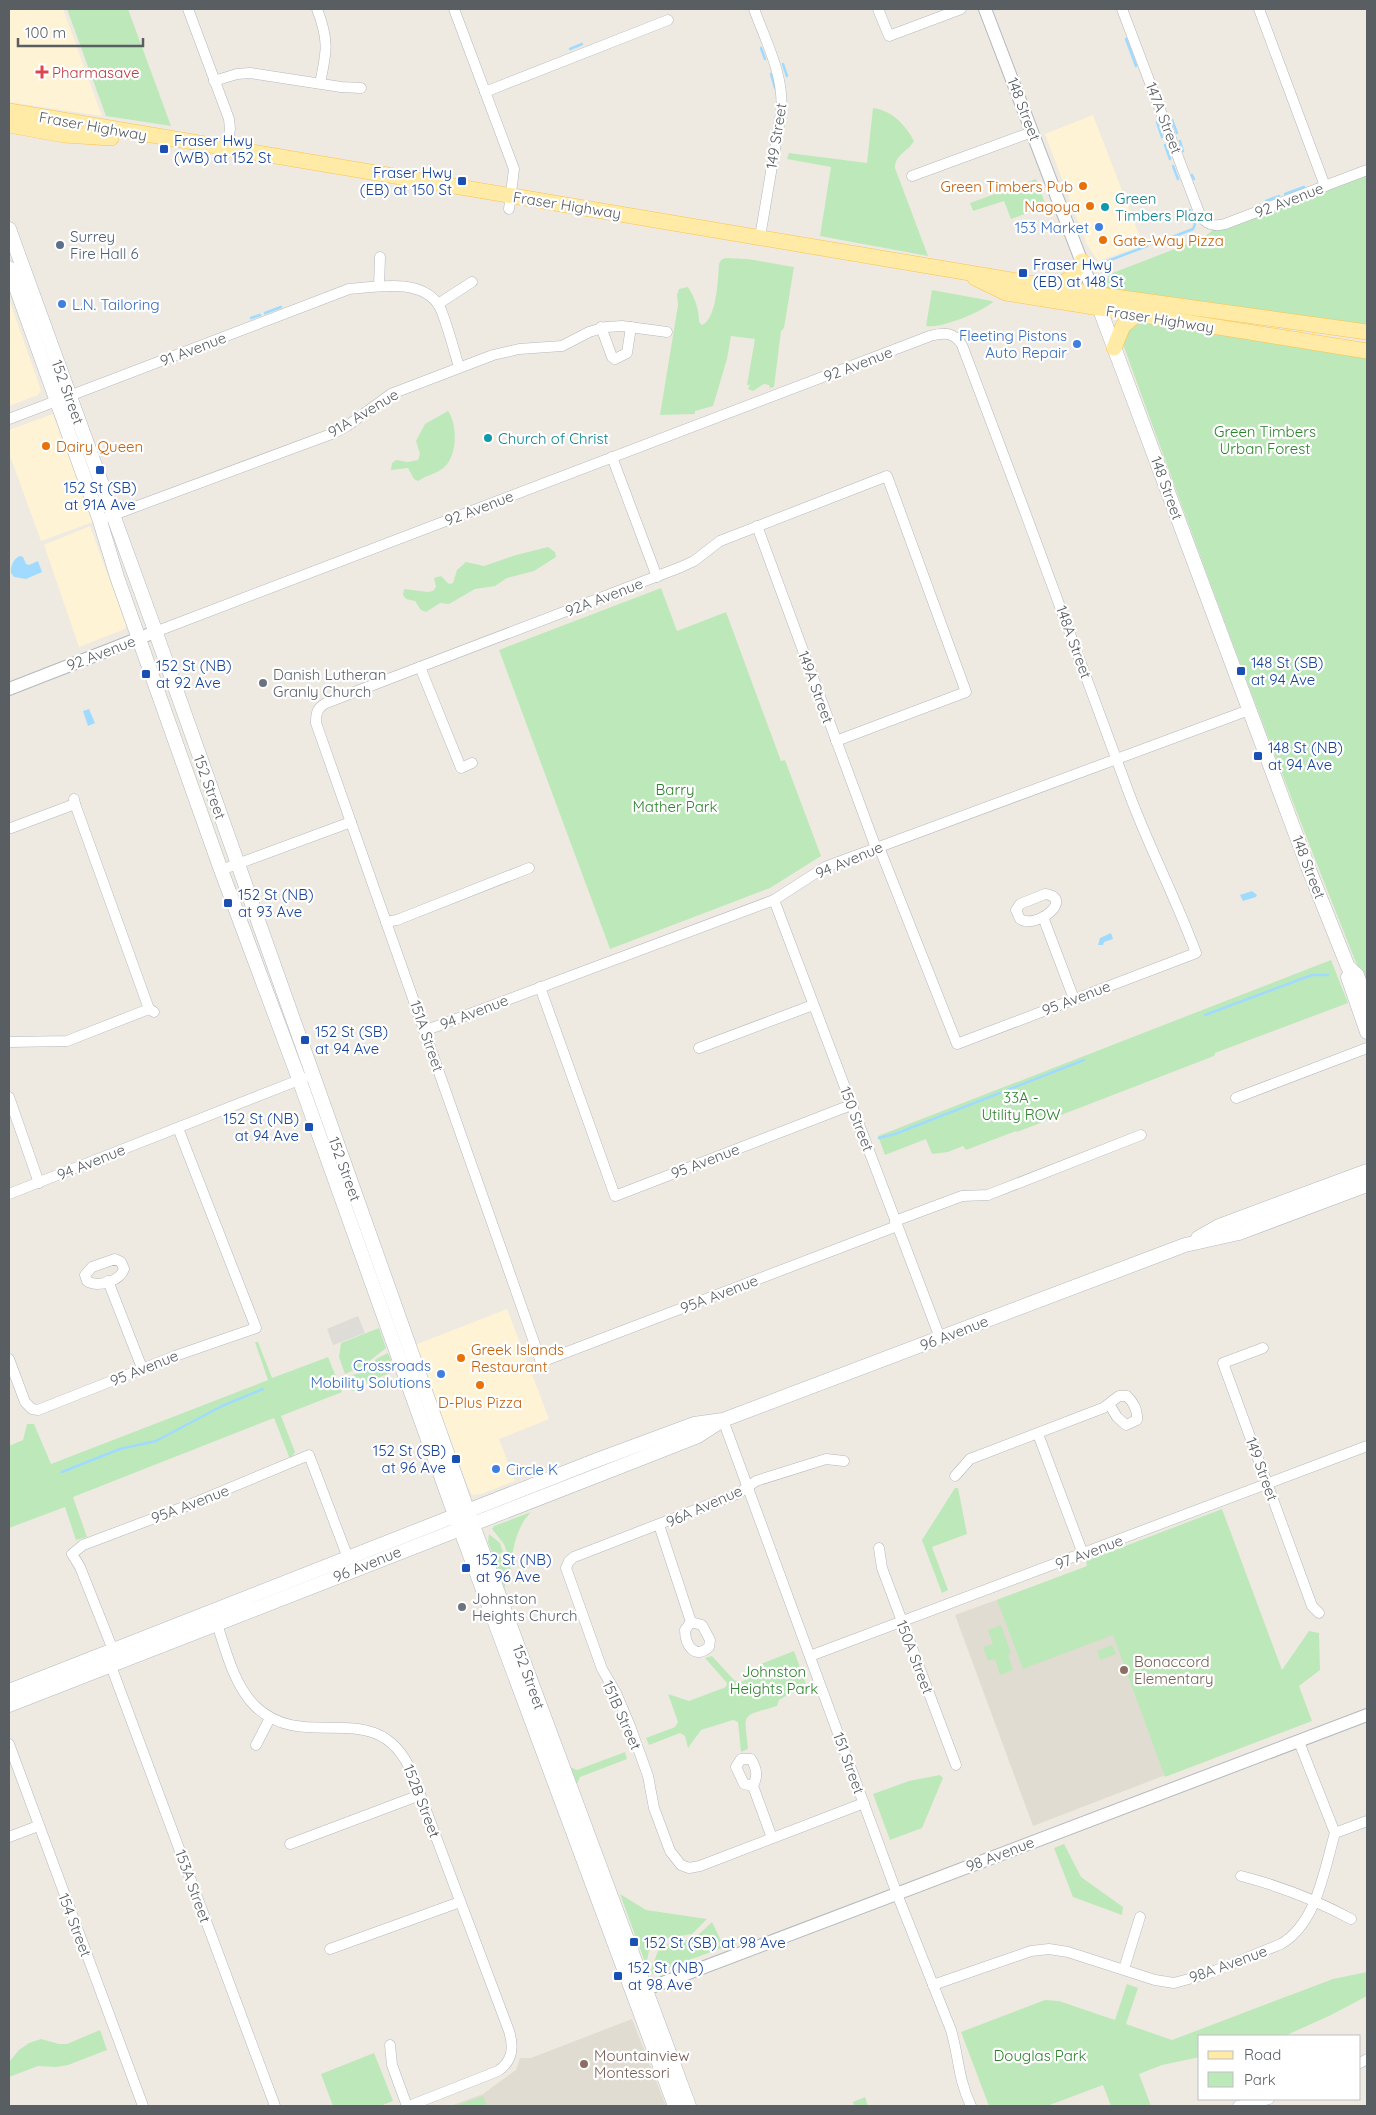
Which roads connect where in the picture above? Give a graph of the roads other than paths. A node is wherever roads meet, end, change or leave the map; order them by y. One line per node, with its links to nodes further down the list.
1 (188, 9): 11 (street)
2 (317, 9): 12 (street)
3 (454, 9): 14 (street)
4 (754, 9): 26 (street, 149 Street)
5 (878, 9): 6 (street)
6 (961, 9)
7 (985, 9): 17 (street, 148 Street)
8 (1122, 9): 24 (street, 147A Street)
9 (1259, 9): 22 (street)
10 (668, 20): 14 (street)
11 (214, 81): 12 (street); 19 (street)
12 (320, 84): 13 (street)
13 (362, 88)
14 (485, 92): 23 (street)
15 (9, 111): 18 (main road, Fraser Highway)
16 (9, 125): 18 (main road, Fraser Highway)
17 (1032, 132): 21 (street); 28 (street, 148 Street)
18 (176, 140): 19 (main road, Fraser Highway)
19 (226, 148): 23 (main road, Fraser Highway)
20 (1367, 170): 22 (street, 92 Avenue)
21 (912, 176)
22 (1325, 186): 24 (street, 92 Avenue)
23 (510, 203): 26 (main road, Fraser Highway)
24 (1210, 225)
25 (9, 229): 29 (main road, 152 Street)
26 (760, 237): 30 (main road, Fraser Highway)
27 (380, 257): 32 (street)
28 (1082, 261): 33 (main road); 34 (street, 148 Street)
29 (14, 269): 46 (main road, 152 Street)
30 (958, 270): 33 (main road, Fraser Highway); 36 (main road, Fraser Highway)
31 (472, 282): 35 (street)
32 (379, 286): 35 (street); 46 (street, 91 Avenue)
33 (1059, 287): 34 (main road, Fraser Highway)
34 (1094, 294): 36 (main road, 148 Street); 41 (main road, Fraser Highway)
35 (438, 304): 45 (street)
36 (1100, 309): 37 (main road, Fraser Highway); 43 (main road, 148 Street)
37 (1136, 315): 43 (main road); 44 (main road, Fraser Highway)
38 (631, 327): 39 (street, 91A Avenue); 39 (street); 40 (street, 91A Avenue)
39 (601, 328): 45 (street, 91A Avenue)
40 (666, 332)
41 (1367, 332)
42 (951, 334): 48 (street, 92 Avenue); 59 (street, 148A Street)
43 (1114, 348): 57 (main road, 148 Street)
44 (1367, 351)
45 (459, 367): 49 (street, 91A Avenue)
46 (63, 398): 47 (street, 91 Avenue); 49 (main road, 152 Street)
47 (9, 419)
48 (612, 457): 51 (street); 52 (street, 92 Avenue)
49 (106, 518): 52 (main road, 152 Street); 53 (main road, 152 Street)
50 (757, 526): 51 (street, 92A Avenue); 58 (street, 149A Street); 58 (street, 92A Avenue)
51 (657, 577): 54 (street, 92A Avenue)
52 (155, 632): 53 (street, 92 Avenue); 64 (main road, 152 Street)
53 (139, 638): 55 (street, 92 Avenue); 66 (main road, 152 Street)
54 (420, 667): 56 (street, 92A Avenue); 60 (street)
55 (9, 689)
56 (318, 710): 61 (street, 151A Street)
57 (1249, 710): 59 (street, 94 Avenue); 71 (main road, 148 Street)
58 (836, 741): 63 (street, 149A Street)
59 (1117, 759): 63 (street, 94 Avenue); 70 (street, 148A Street)
60 (472, 764)
61 (351, 822): 64 (street); 69 (street, 151A Street)
62 (10, 828): 78 (street)
63 (877, 847): 67 (street, 94 Avenue); 79 (street, 149A Street)
64 (238, 864): 66 (street); 82 (main road, 152 Street)
65 (529, 868): 69 (street)
66 (221, 870): 82 (main road, 152 Street)
67 (774, 900): 72 (street, 94 Avenue); 75 (street, 150 Street)
68 (1042, 917): 73 (street)
69 (386, 922): 76 (street, 151A Street)
70 (1196, 953): 73 (street, 95 Avenue)
71 (1348, 967): 74 (main road, 148 Street); 77 (main road, 148 Street)
72 (540, 988): 76 (street, 94 Avenue); 85 (street, 95 Avenue)
73 (1074, 999): 79 (street, 95 Avenue)
74 (1367, 1003)
75 (813, 1004): 80 (street); 85 (street, 150 Street)
76 (424, 1030): 99 (street, 151A Street)
77 (1367, 1032)
78 (9, 1042)
79 (957, 1044)
80 (699, 1048)
81 (1367, 1048): 84 (street)
82 (306, 1077): 86 (street, 94 Avenue); 98 (main road, 152 Street); 100 (main road, 152 Street)
83 (9, 1097): 89 (street)
84 (1236, 1098)
85 (851, 1105): 92 (street, 150 Street)
86 (178, 1128): 89 (street, 94 Avenue); 101 (street, 95 Avenue)
87 (1141, 1135): 92 (street, 95A Avenue)
88 (1367, 1171): 93 (main road, 96 Avenue)
89 (39, 1183): 91 (street, 94 Avenue)
90 (1367, 1185): 93 (main road, 96 Avenue)
91 (9, 1194)
92 (896, 1223): 95 (street, 150 Street); 99 (street, 95A Avenue)
93 (1185, 1245): 95 (main road, 96 Avenue)
94 (108, 1281): 101 (street)
95 (940, 1338): 103 (main road, 96 Avenue)
96 (1263, 1348): 108 (street, 149 Street)
97 (9, 1359): 101 (street, 95 Avenue)
98 (399, 1359): 100 (main road); 110 (main road, 152 Street)
99 (541, 1362)
100 (415, 1363): 110 (main road, 152 Street)
101 (142, 1368)
102 (1109, 1404): 104 (street)
103 (723, 1420): 109 (street, 151 Street); 110 (main road, 96 Avenue)
104 (1038, 1434): 107 (street); 113 (street)
105 (1367, 1446): 108 (street, 97 Avenue)
106 (844, 1461): 109 (street, 96A Avenue)
107 (955, 1476)
108 (1268, 1484): 113 (street, 97 Avenue); 117 (street, 149 Street)
109 (748, 1487): 111 (street, 96A Avenue); 122 (street, 151 Street)
110 (463, 1519): 114 (main road, 96 Avenue); 120 (main road, 96 Avenue); 150 (main road, 152 Street)
111 (659, 1525): 115 (street, 96A Avenue); 118 (street)
112 (879, 1548): 119 (street, 150A Street)
113 (1082, 1554): 119 (street, 97 Avenue)
114 (348, 1558): 116 (main road, 96 Avenue); 121 (street, 95A Avenue)
115 (567, 1564): 139 (street, 151B Street)
116 (227, 1607): 120 (main road); 121 (main road, 96 Avenue)
117 (1319, 1613)
118 (691, 1622)
119 (902, 1622): 122 (street, 97 Avenue); 131 (street, 150A Street)
120 (217, 1624): 123 (main road, 96 Avenue); 127 (street, 152B Street)
121 (113, 1650): 124 (main road, 96 Avenue)
122 (810, 1656): 134 (street, 151 Street)
123 (111, 1666): 125 (main road, 96 Avenue); 154 (street, 153A Street)
124 (9, 1691)
125 (9, 1705)
126 (1367, 1715): 128 (street, 98 Avenue)
127 (270, 1718): 130 (street); 133 (street, 152B Street)
128 (1299, 1742): 137 (street); 142 (street, 98 Avenue)
129 (9, 1744): 136 (street, 154 Street)
130 (256, 1745)
131 (956, 1765)
132 (753, 1786): 139 (street)
133 (420, 1795): 140 (street); 144 (street, 152B Street)
134 (864, 1803): 139 (street); 142 (street, 151 Street)
135 (1367, 1821): 137 (street)
136 (38, 1826): 138 (street); 153 (street, 154 Street)
137 (1335, 1833): 143 (street, 98A Avenue)
138 (9, 1837)
139 (772, 1838)
140 (290, 1844)
141 (1241, 1876): 143 (street)
142 (897, 1894): 149 (street, 151 Street); 150 (street, 98 Avenue)
143 (1315, 1900): 146 (street); 148 (street, 98A Avenue)
144 (460, 1902): 147 (street); 155 (street, 152B Street)
145 (1140, 1917): 148 (street)
146 (1351, 1919)
147 (330, 1949)
148 (1124, 1969): 149 (street, 98A Avenue)
149 (933, 1985): 158 (street, 151 Street)
150 (639, 1992): 156 (main road, 152 Street); 157 (main road, 152 Street)
151 (390, 2045): 155 (street)
152 (1265, 2100): 159 (street)
153 (143, 2106)
154 (275, 2106)
155 (408, 2106)
156 (675, 2106)
157 (689, 2106)
158 (971, 2106)
159 (1238, 2106)

